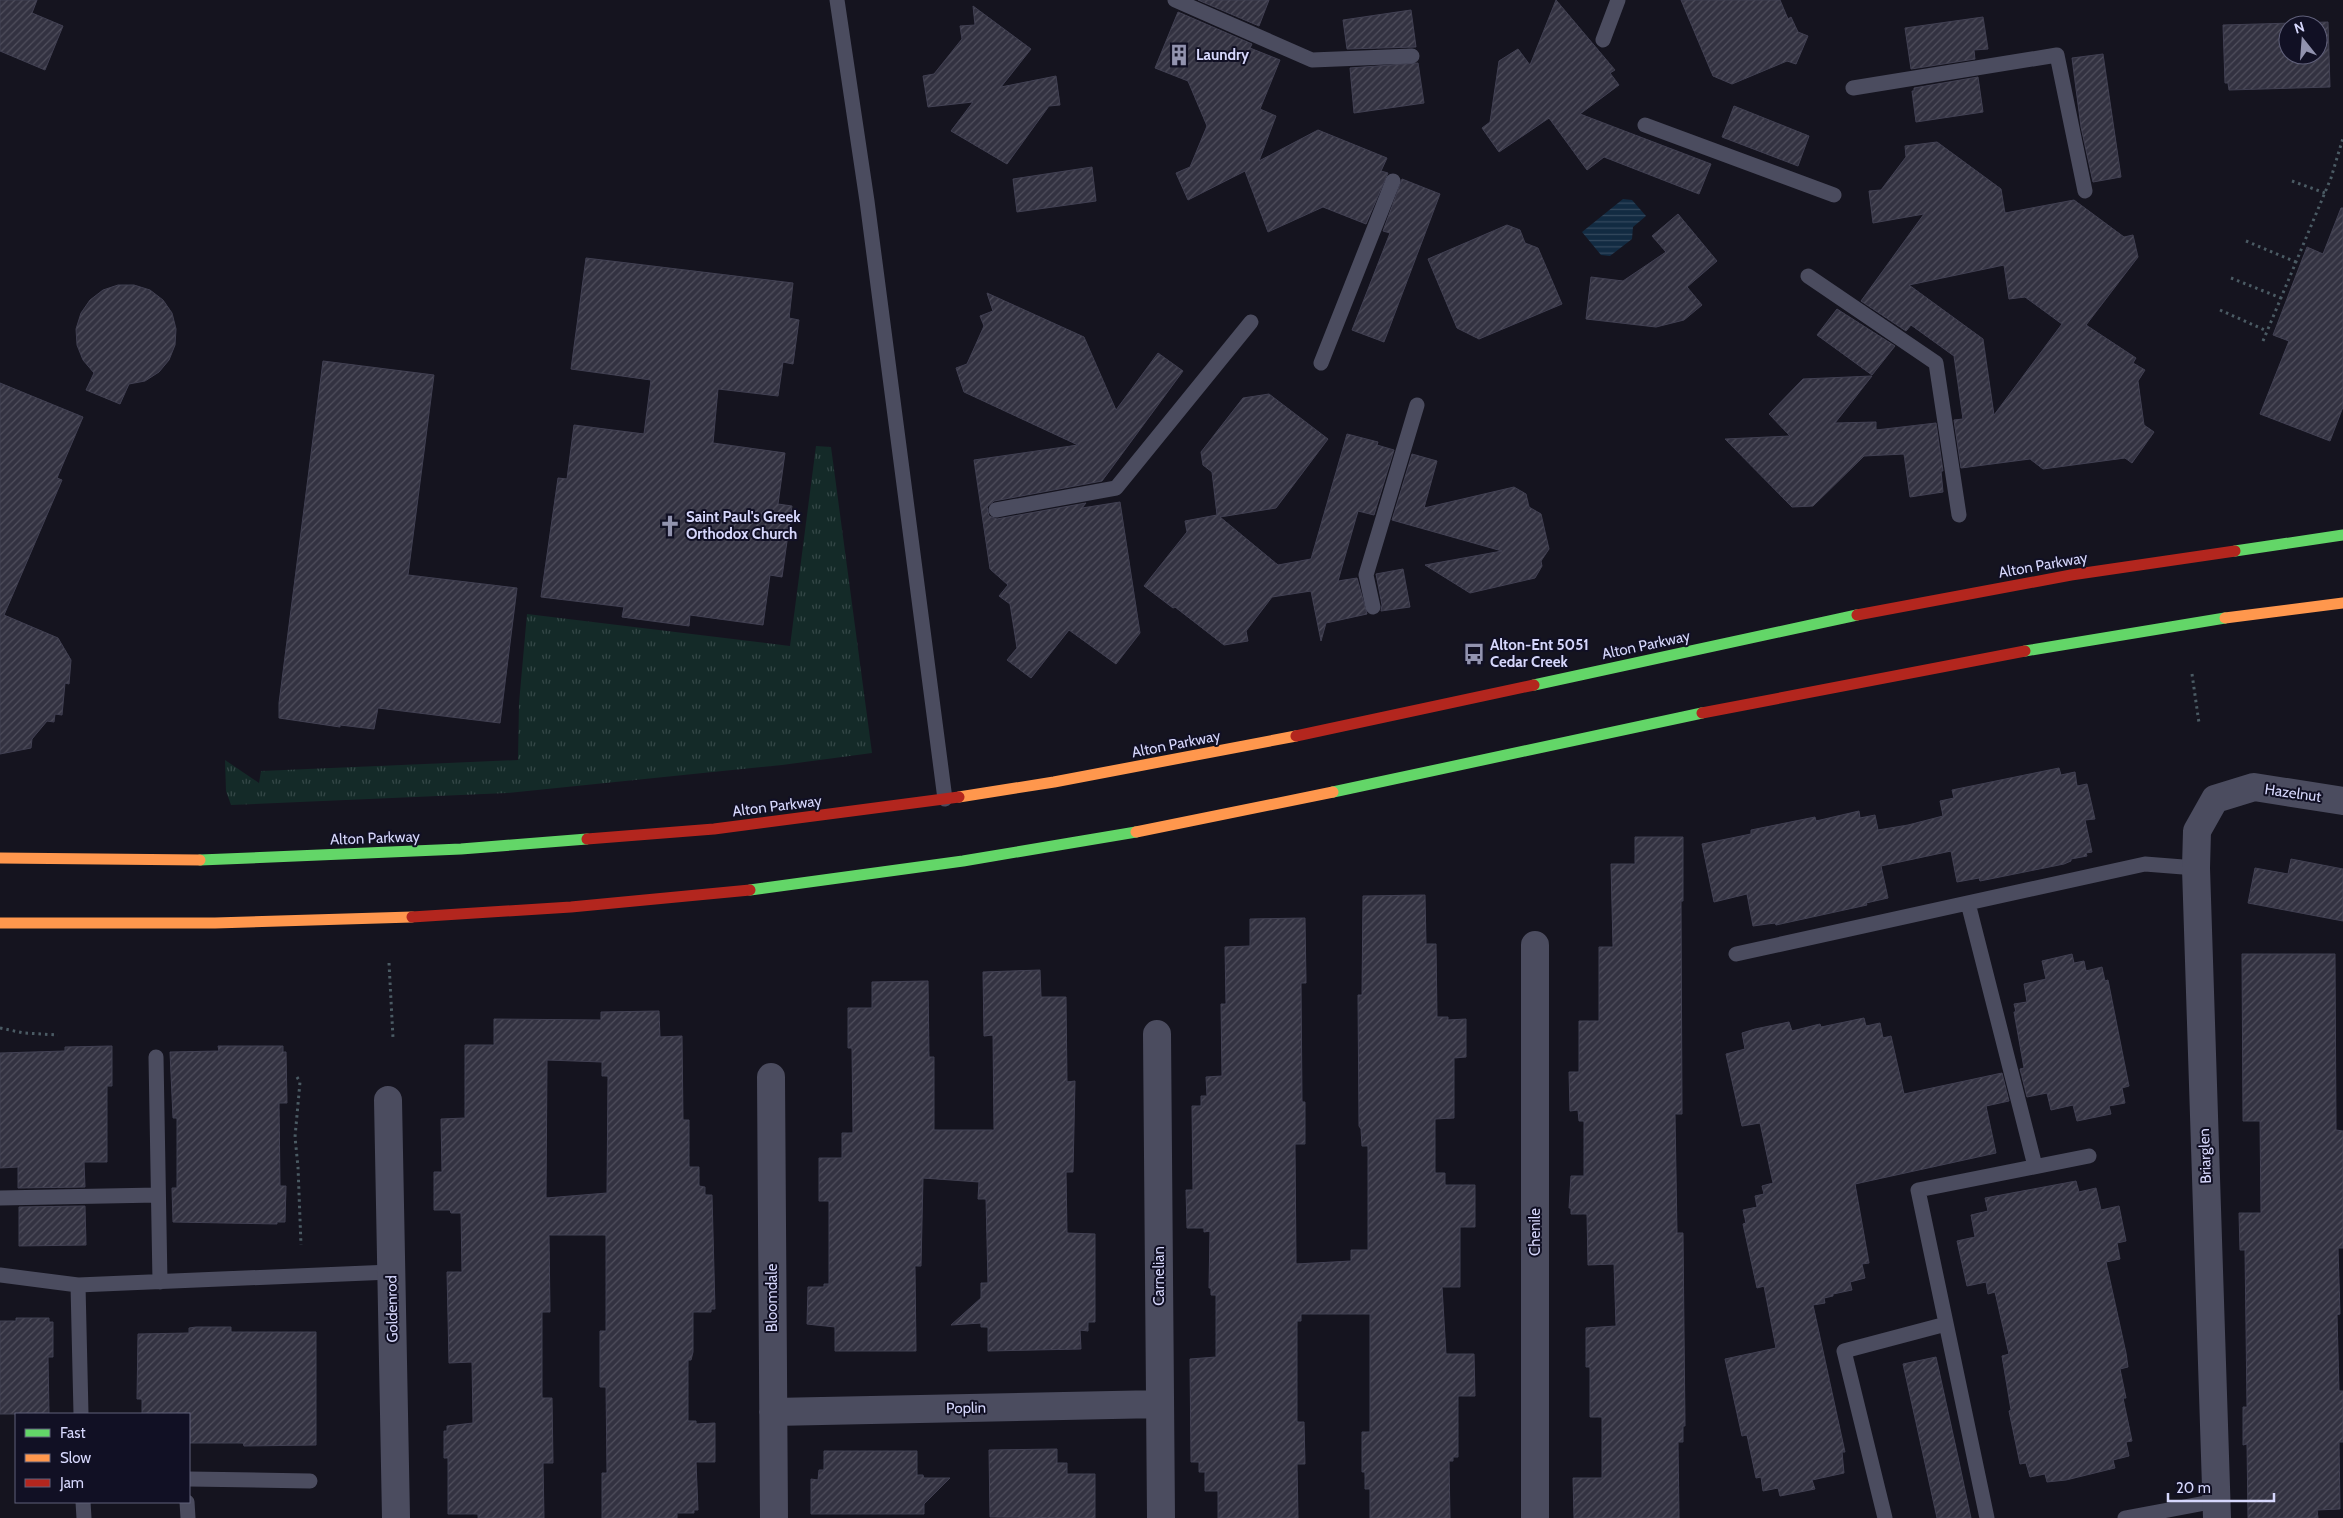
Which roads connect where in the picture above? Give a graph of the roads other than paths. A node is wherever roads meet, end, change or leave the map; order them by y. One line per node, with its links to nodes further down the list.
1 (837, 0): 20 (lane)
2 (1175, 0): 5 (lane)
3 (1618, 0): 4 (lane)
4 (1604, 40)
5 (1412, 56)
6 (1852, 88): 9 (lane)
7 (1645, 125): 10 (lane)
8 (1393, 180): 13 (lane)
9 (2085, 191)
10 (1834, 195)
11 (1808, 276): 16 (lane)
12 (1251, 322): 15 (lane)
13 (1321, 364)
14 (1417, 405): 19 (lane)
15 (996, 510)
16 (1959, 515)
17 (2343, 536): 20 (main road, Alton Parkway)
18 (2343, 603): 26 (main road)
19 (1373, 607)
20 (945, 799): 23 (main road, Alton Parkway)
21 (2215, 799): 22 (street, Hazelnut); 24 (street, Briarglen)
22 (2343, 801)
23 (0, 858)
24 (2196, 868): 25 (lane); 49 (street, Briarglen)
25 (1968, 903): 28 (lane); 34 (lane)
26 (0, 923)
27 (1535, 945): 55 (street, Chenile)
28 (1736, 954)
29 (1157, 1034): 42 (street, Carnelian)
30 (156, 1057): 35 (lane)
31 (771, 1077): 43 (street, Bloomdale)
32 (388, 1100): 37 (street, Goldenrod)
33 (2089, 1156): 34 (lane)
34 (2035, 1166): 41 (lane)
35 (158, 1195): 36 (lane); 39 (lane)
36 (0, 1198)
37 (391, 1272): 39 (lane); 52 (street, Goldenrod)
38 (0, 1276): 40 (lane)
39 (160, 1282): 40 (lane)
40 (78, 1285): 44 (lane)
41 (1946, 1324): 56 (lane); 57 (lane)
42 (1160, 1404): 43 (street, Poplin); 54 (street, Carnelian)
43 (773, 1412): 53 (street, Bloomdale)
44 (81, 1413)
45 (190, 1478): 46 (lane)
46 (310, 1481)
47 (83, 1503): 50 (lane)
48 (187, 1503): 51 (lane)
49 (2216, 1510): 58 (lane)
50 (84, 1518)
51 (188, 1518)
52 (396, 1518)
53 (774, 1518)
54 (1161, 1518)
55 (1535, 1518)
56 (1885, 1518)
57 (1987, 1518)
58 (2125, 1518)

